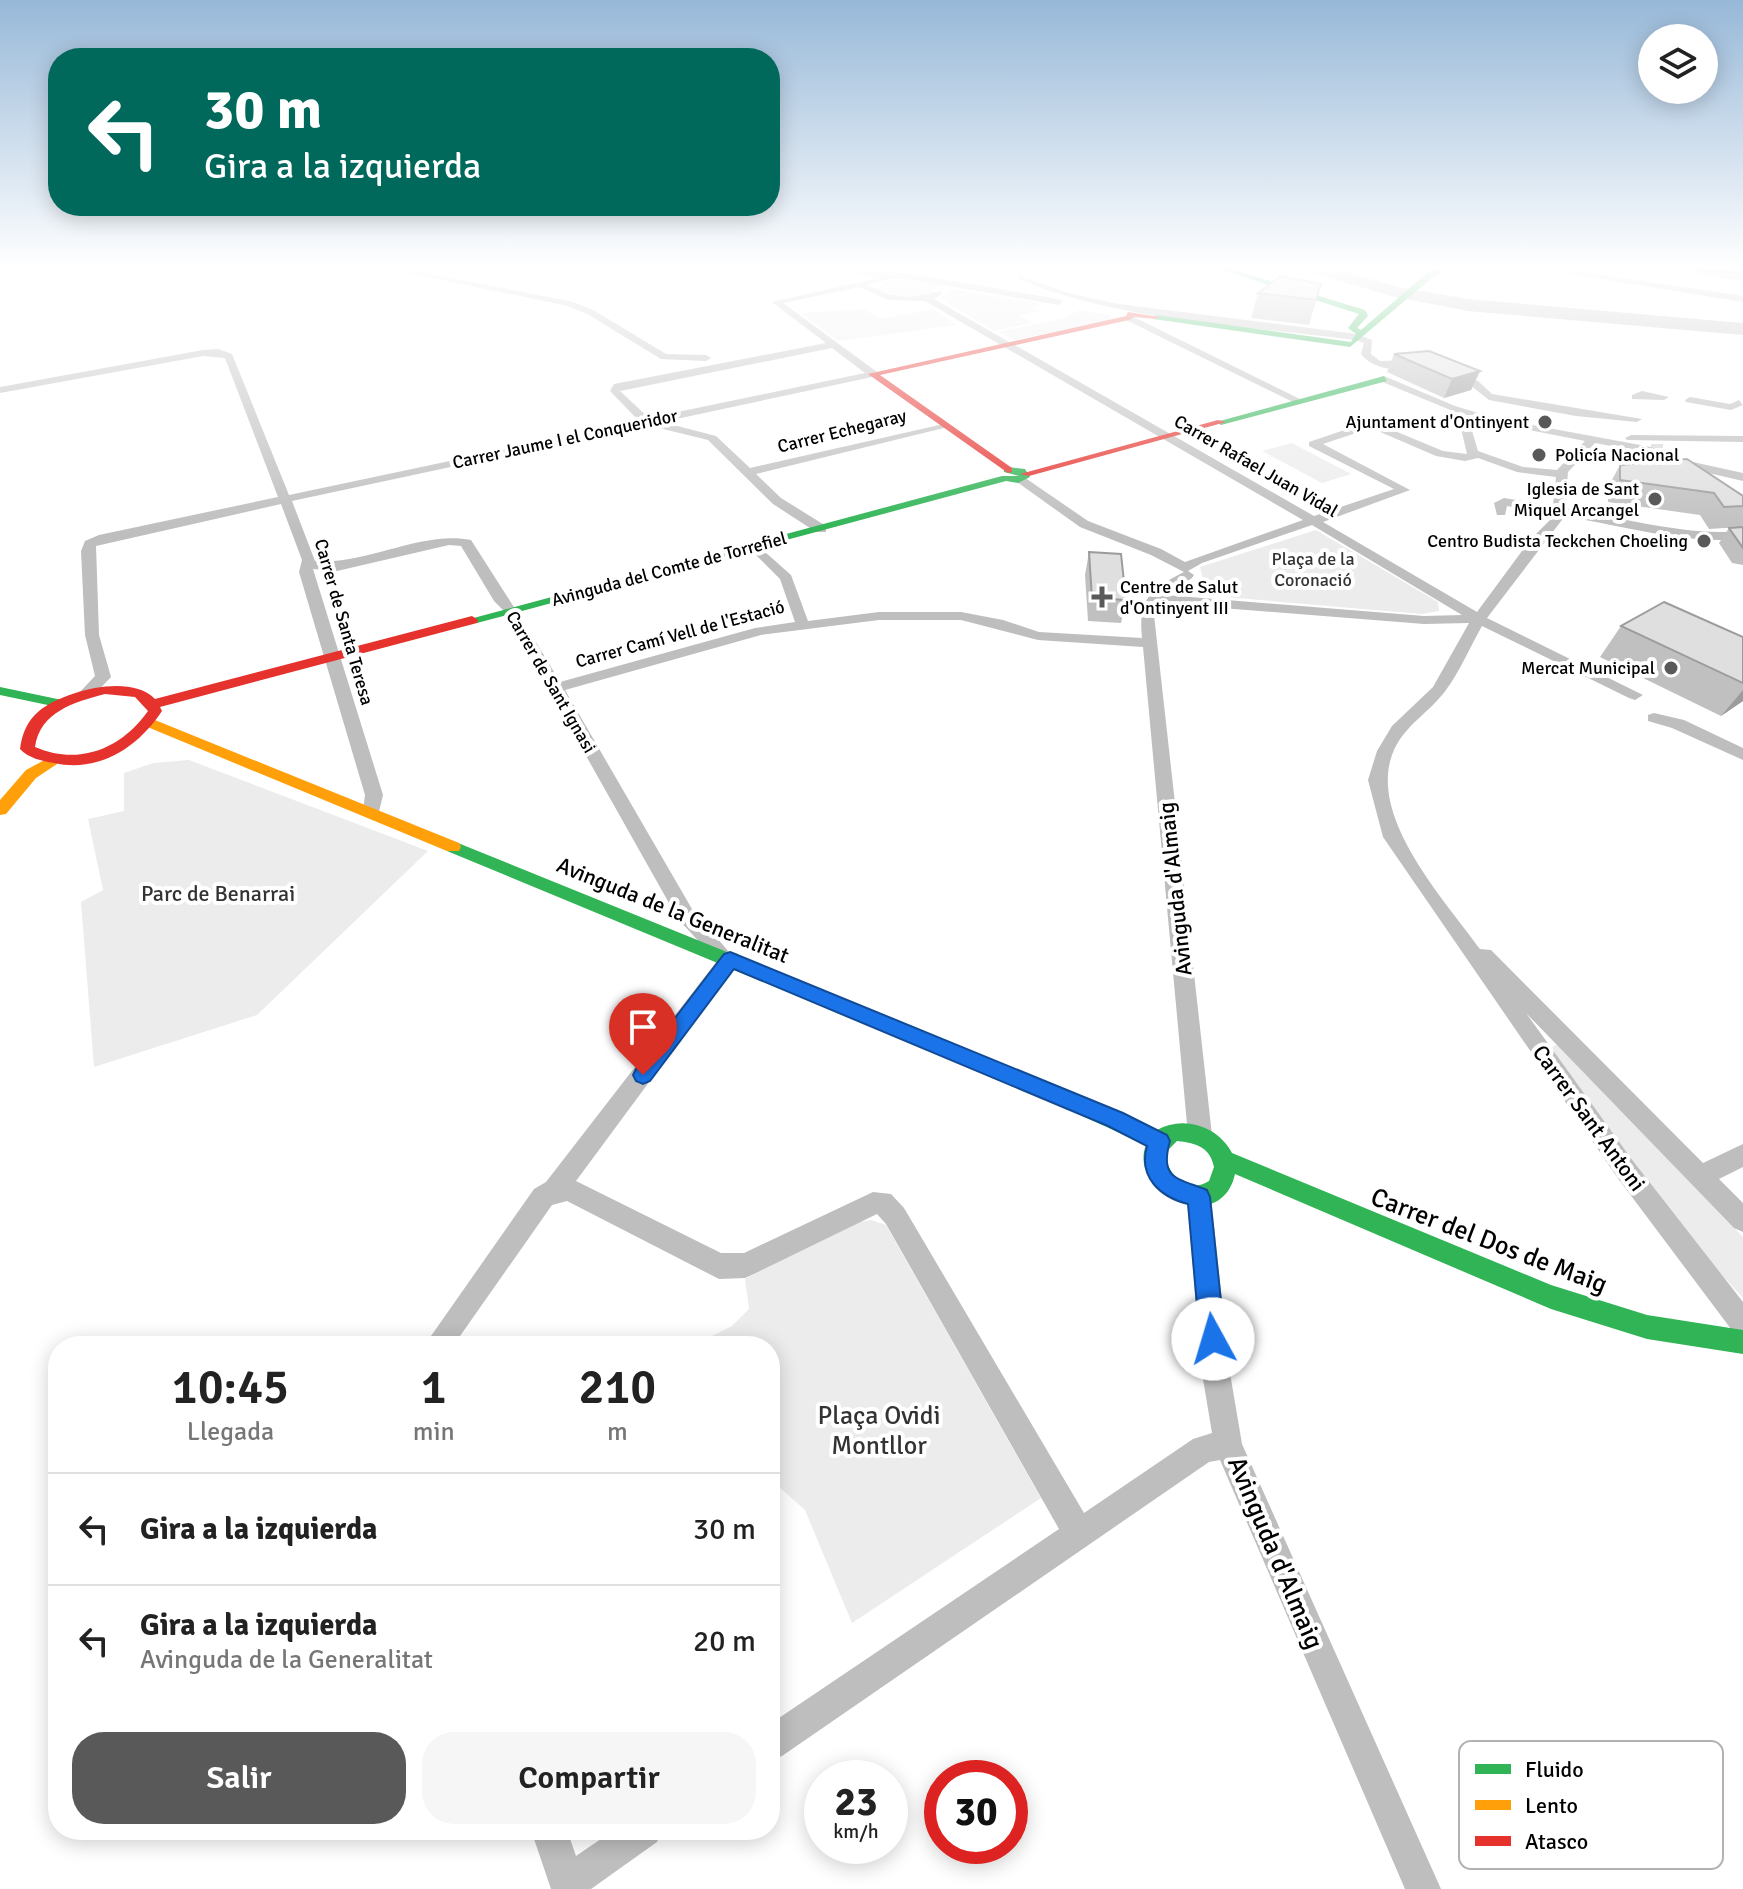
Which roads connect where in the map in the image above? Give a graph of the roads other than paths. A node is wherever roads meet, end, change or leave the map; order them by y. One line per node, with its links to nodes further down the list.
1 (185, 356): 14 (street, Carrer de Santa Teresa)
2 (227, 356): 35 (street, Carrer de Santa Teresa)
3 (664, 356): 11 (street)
4 (768, 356): 11 (street)
5 (848, 356): 12 (street)
6 (956, 356): 12 (street, Carrer Jaume I el Conqueridor)
7 (1028, 356): 24 (street, Carrer Rafael Juan Vidal)
8 (1210, 356): 18 (street)
9 (1348, 356): 13 (street)
10 (1368, 356): 21 (street)
11 (763, 357): 22 (street)
12 (873, 374): 22 (street, Carrer Jaume I el Conqueridor); 23 (street)
13 (1384, 379): 18 (street, Avinguda del Comte de Torrefiel); 20 (street)
14 (5, 382)
15 (1636, 397): 16 (street)
16 (1664, 397)
17 (1690, 400): 19 (street)
18 (1299, 401): 24 (street, Avinguda del Comte de Torrefiel)
19 (1739, 403)
20 (1471, 415): 26 (street); 30 (street)
21 (1637, 419)
22 (647, 422): 31 (street); 35 (street, Carrer Jaume I el Conqueridor)
23 (944, 425): 31 (street, Carrer Echegaray); 33 (street)
24 (1169, 436): 33 (street, Avinguda del Comte de Torrefiel); 38 (street, Carrer Rafael Juan Vidal)
25 (1743, 439): 26 (street)
26 (1597, 441): 27 (street); 32 (street); 34 (street)
27 (1651, 450)
28 (1669, 450): 29 (street)
29 (1743, 453)
30 (1469, 456): 32 (street); 38 (street)
31 (749, 472): 39 (street)
32 (1561, 474): 36 (street)
33 (1015, 475): 39 (street, Avinguda del Comte de Torrefiel); 43 (street)
34 (1743, 477)
35 (283, 499): 42 (street, Carrer de Santa Teresa); 53 (street, Carrer Jaume I el Conqueridor)
36 (1560, 510): 37 (street); 40 (street); 48 (street, Carrer Sant Antoni)
37 (1501, 512)
38 (1312, 519): 43 (street); 44 (street, Carrer Rafael Juan Vidal)
39 (821, 529): 41 (street, Avinguda del Comte de Torrefiel)
40 (1740, 537)
41 (754, 546): 47 (street, Avinguda del Comte de Torrefiel); 50 (street)
42 (308, 565): 47 (street, Carrer de Sant Ignasi); 52 (street, Carrer de Santa Teresa)
43 (1186, 571): 45 (street); 46 (street)
44 (1442, 596): 48 (street, Carrer Rafael Juan Vidal); 49 (street)
45 (1156, 598): 46 (street); 51 (street, Avinguda d'Almaig)
46 (1201, 601): 49 (street)
47 (511, 610): 52 (street, Avinguda del Comte de Torrefiel); 54 (street, Carrer de Sant Ignasi)
48 (1479, 619): 49 (street); 58 (street, Carrer Rafael Juan Vidal); 66 (street, Carrer Sant Antoni)
49 (1450, 620)
50 (802, 623): 51 (street, Carrer Camí Vell de l'Estació); 54 (street, Carrer Camí Vell de l'Estació)
51 (1150, 643): 68 (street, Avinguda d'Almaig)
52 (333, 657): 60 (street, Avinguda del Comte de Torrefiel); 65 (street, Carrer de Santa Teresa)
53 (103, 677): 55 (street); 57 (street)
54 (554, 688): 67 (street, Carrer de Sant Ignasi)
55 (121, 690): 57 (street); 60 (street, Avinguda de la Generalitat)
56 (0, 691): 59 (street)
57 (85, 695): 59 (street)
58 (1635, 695)
59 (62, 704): 63 (street)
60 (151, 717): 63 (street); 65 (street, Avinguda de la Generalitat)
61 (1654, 718): 62 (street)
62 (1743, 755)
63 (52, 761): 64 (street)
64 (0, 810)
65 (372, 812): 67 (street, Avinguda de la Generalitat)
66 (1440, 909): 72 (street, Carrer Sant Antoni); 76 (street, Carrer Sant Antoni)
67 (727, 958): 69 (street, Avinguda de la Generalitat); 73 (street)
68 (1200, 1135): 69 (street); 71 (street)
69 (1159, 1141): 74 (street)
70 (1743, 1155): 72 (street)
71 (1225, 1160): 74 (street); 78 (street, Carrer del Dos de Maig)
72 (1701, 1176): 75 (street, Carrer Sant Antoni)
73 (555, 1190): 77 (street); 80 (street)
74 (1199, 1197): 79 (street, Avinguda d'Almaig)
75 (1743, 1220)
76 (1743, 1324)
77 (444, 1336)
78 (1743, 1342)
79 (1228, 1444): 80 (street); 85 (street, Avinguda d'Almaig)
80 (1078, 1532): 81 (street)
81 (780, 1737)
82 (553, 1840): 84 (street)
83 (631, 1840): 84 (street)
84 (569, 1886)
85 (1423, 1889)

